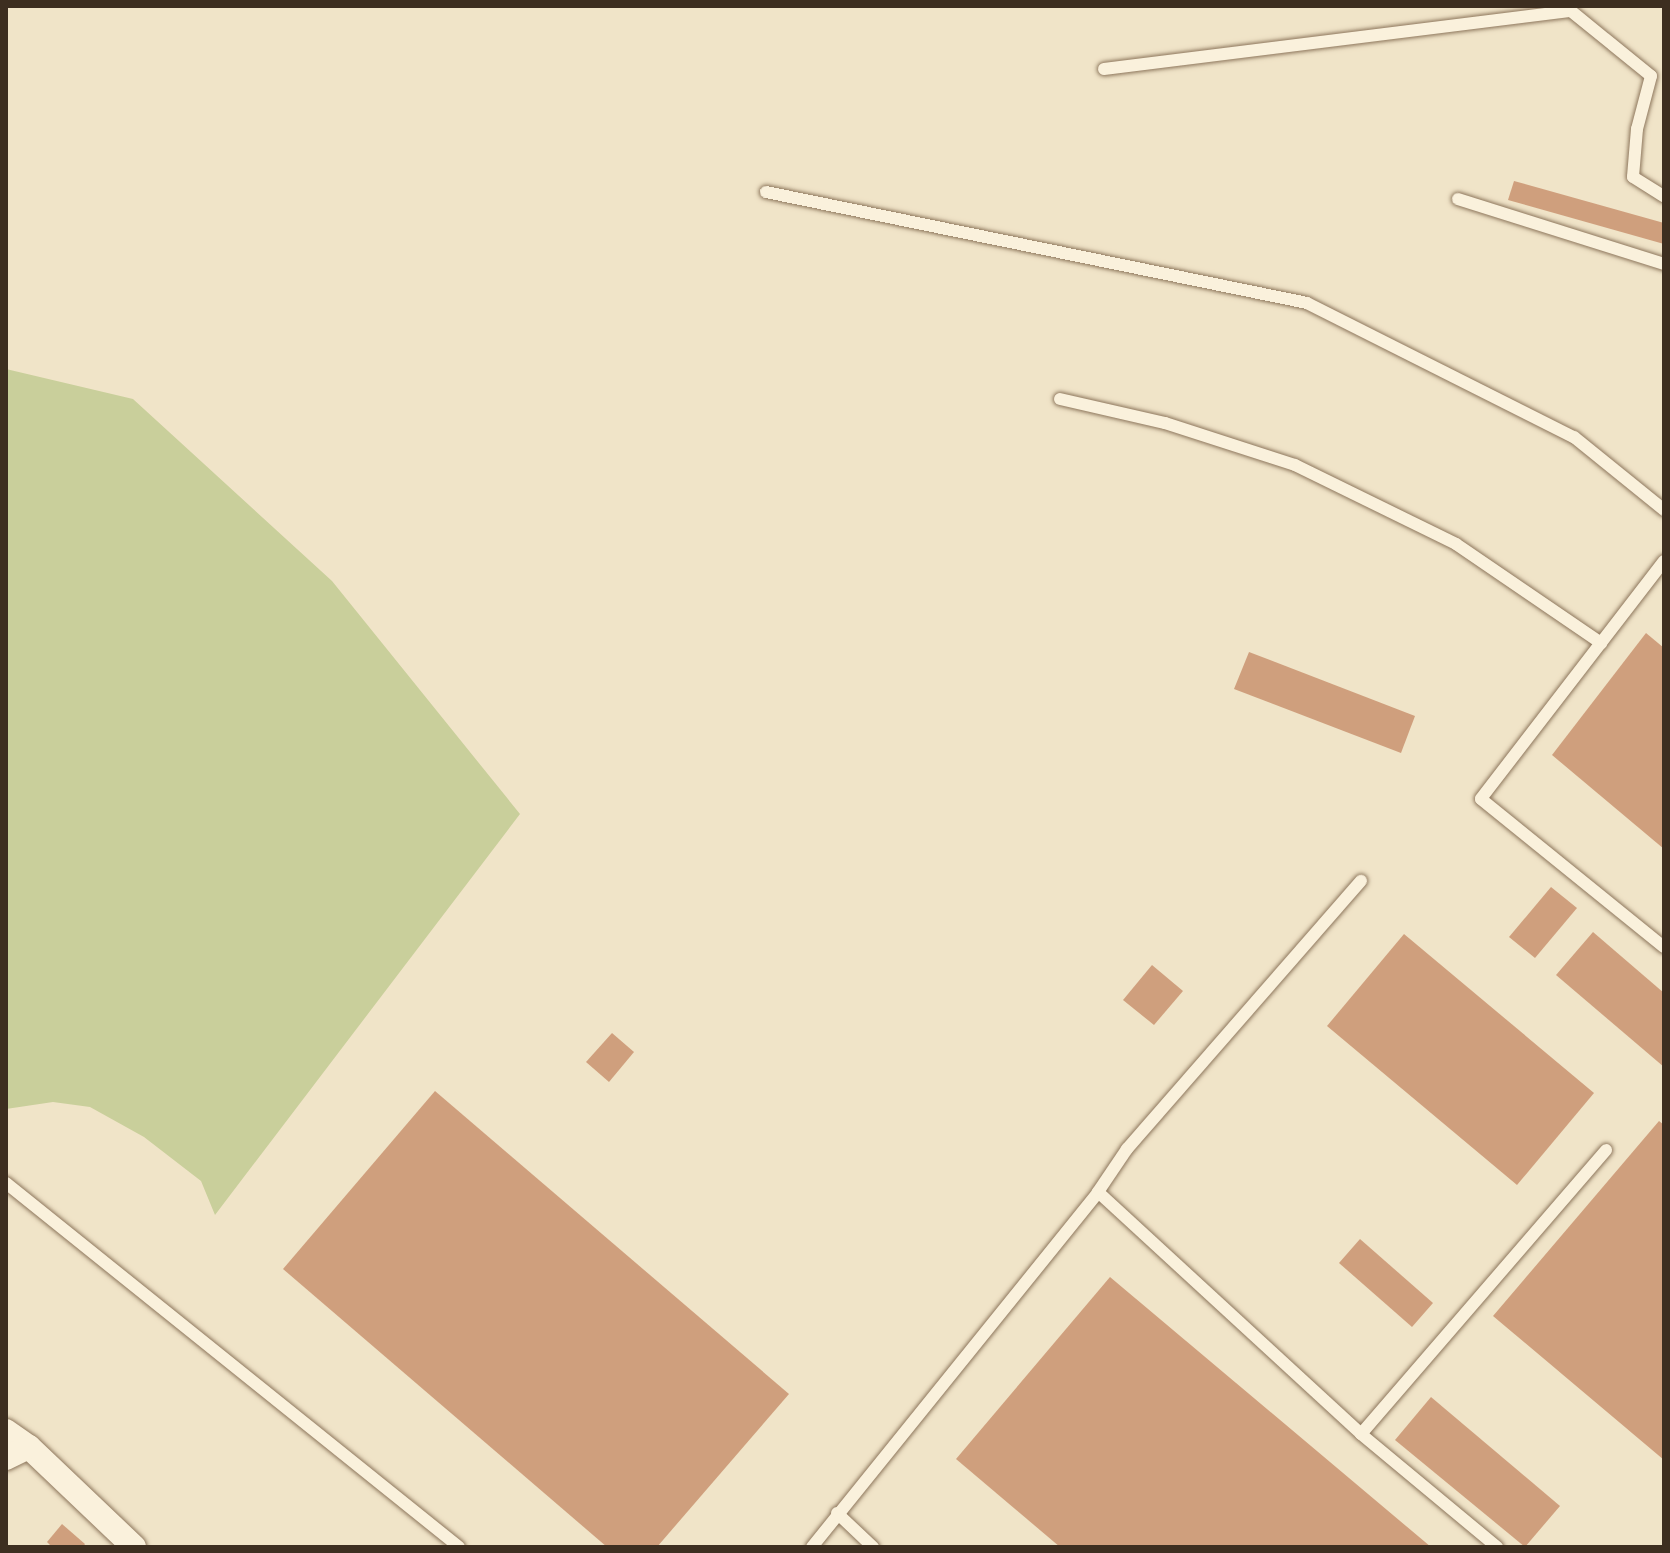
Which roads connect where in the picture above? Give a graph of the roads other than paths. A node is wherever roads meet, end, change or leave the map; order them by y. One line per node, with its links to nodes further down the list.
1 (1104, 69): 3 (lane)
2 (766, 192): 7 (lane)
3 (1664, 196)
4 (1458, 199): 5 (lane)
5 (1664, 264)
6 (1060, 399): 9 (lane)
7 (1664, 510)
8 (1664, 561): 9 (lane)
9 (1601, 643): 11 (lane)
10 (1361, 881): 14 (lane)
11 (1664, 947)
12 (1606, 1150): 16 (lane)
13 (6, 1183): 21 (lane)
14 (1098, 1192): 16 (lane); 19 (lane)
15 (6, 1431): 17 (street)
16 (1361, 1434): 24 (lane)
17 (29, 1447): 18 (street); 20 (street)
18 (6, 1458)
19 (837, 1513): 22 (lane); 23 (lane)
20 (134, 1547)
21 (459, 1547)
22 (812, 1547)
23 (873, 1547)
24 (1497, 1547)

